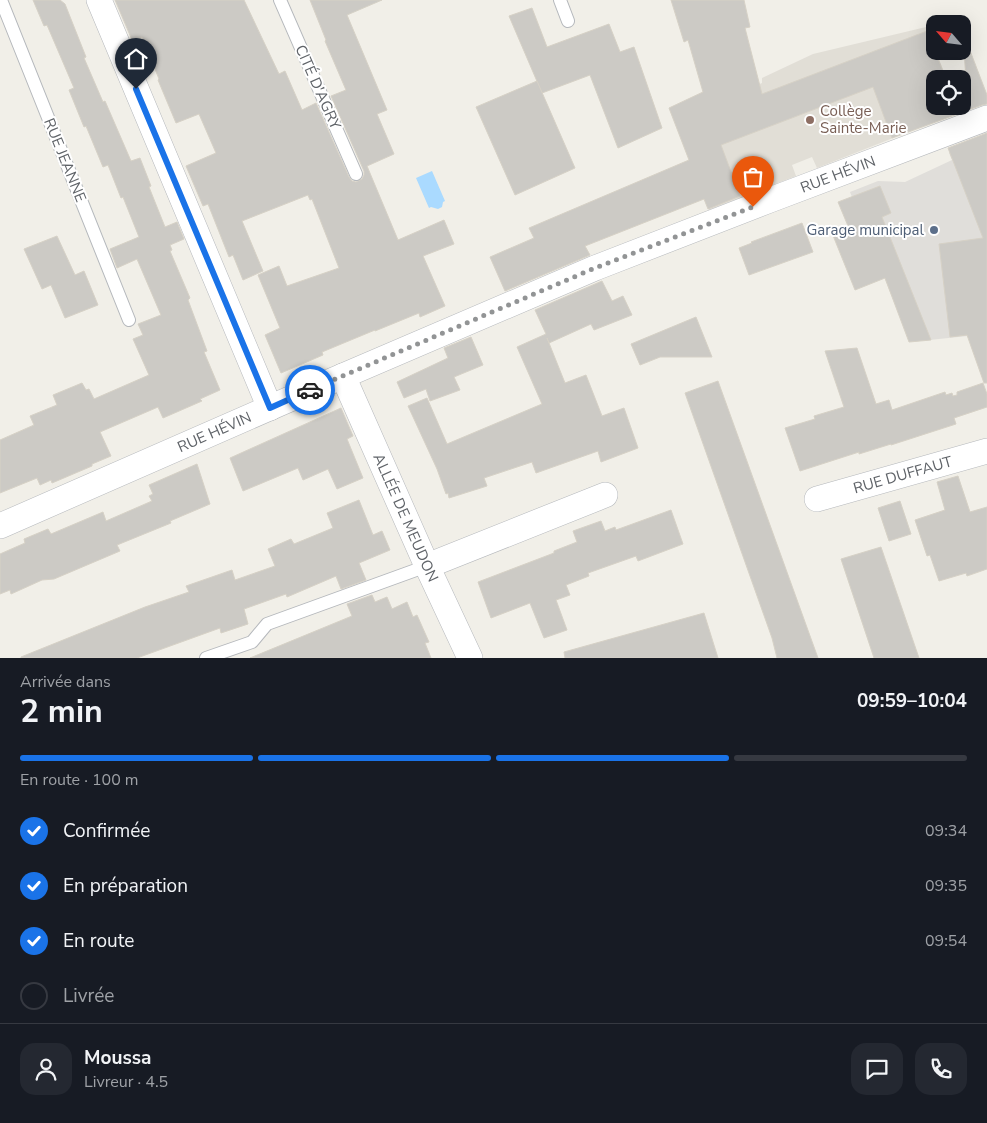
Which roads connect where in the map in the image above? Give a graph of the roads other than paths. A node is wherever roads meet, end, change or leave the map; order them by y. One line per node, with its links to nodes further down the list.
1 (1, 0): 8 (lane, RUE JEANNE)
2 (99, 0): 10 (street)
3 (280, 0): 7 (lane, CITÉ D'AGRY)
4 (560, 0): 5 (lane)
5 (568, 20)
6 (987, 118): 9 (street, RUE HÉVIN)
7 (356, 174)
8 (129, 320)
9 (343, 376): 10 (street, RUE HÉVIN); 15 (street, ALLÉE DE MEUDON)
10 (270, 408): 14 (street, RUE HÉVIN)
11 (987, 451): 13 (street, RUE DUFFAUT)
12 (605, 495): 15 (street)
13 (817, 499)
14 (0, 526)
15 (428, 566): 16 (lane); 17 (street, ALLÉE DE MEUDON)
16 (206, 658)
17 (470, 658)

